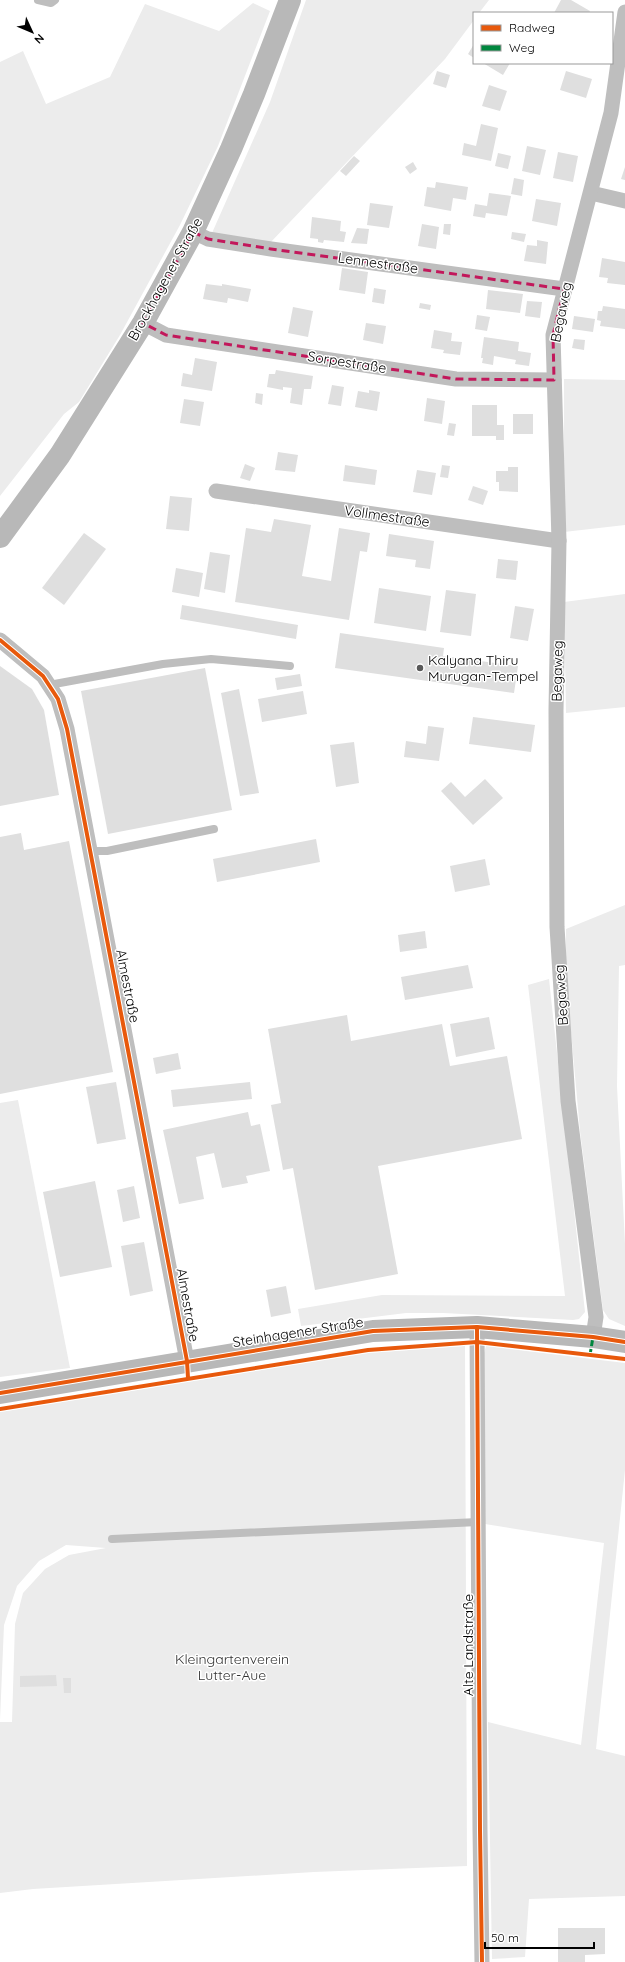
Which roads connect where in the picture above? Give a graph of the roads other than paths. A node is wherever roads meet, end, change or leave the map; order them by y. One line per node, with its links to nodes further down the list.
1 (38, 0): 2 (lane)
2 (55, 0)
3 (290, 0): 7 (main road, Brockhagener Straße)
4 (625, 12): 5 (street, Begaweg)
5 (591, 193): 6 (street); 8 (street, Begaweg)
6 (625, 201)
7 (193, 232): 8 (street, Lennestraße); 9 (main road, Brockhagener Straße)
8 (564, 289): 10 (street, Begaweg)
9 (143, 323): 10 (street, Sorpestraße); 12 (main road, Brockhagener Straße)
10 (554, 380): 13 (street, Begaweg)
11 (216, 491): 13 (street, Vollmestraße)
12 (0, 537)
13 (558, 541): 20 (street, Begaweg)
14 (0, 640): 16 (street, Almestraße)
15 (290, 666): 16 (lane)
16 (49, 685): 18 (street, Almestraße)
17 (214, 829): 18 (lane)
18 (91, 851): 22 (street, Almestraße)
19 (477, 1327): 20 (main road, Steinhagener Straße); 22 (main road, Steinhagener Straße); 24 (street, Alte Landstraße)
20 (593, 1337): 21 (main road, Steinhagener Straße)
21 (625, 1342)
22 (187, 1361): 23 (main road, Steinhagener Straße)
23 (0, 1393)
24 (478, 1522): 25 (lane); 26 (street, Alte Landstraße)
25 (112, 1539)
26 (482, 1962)

